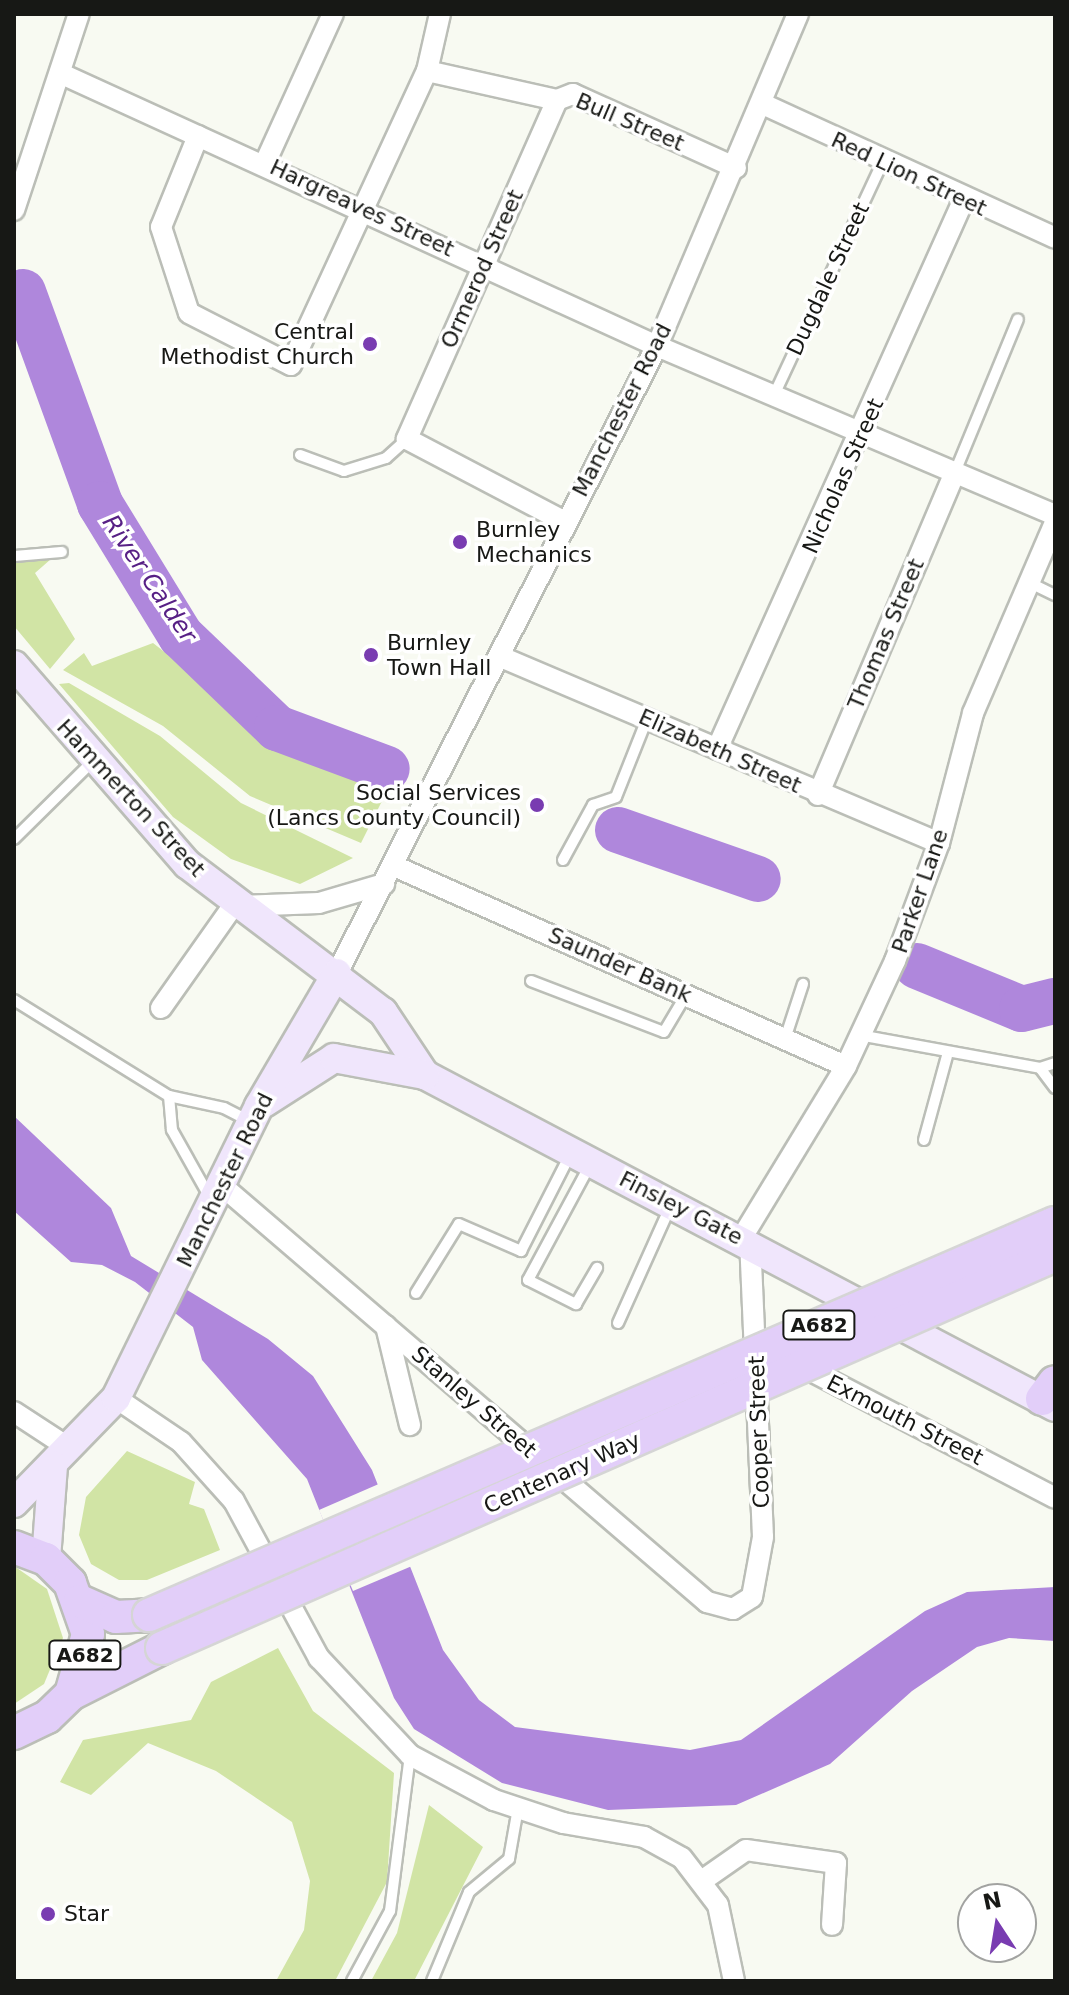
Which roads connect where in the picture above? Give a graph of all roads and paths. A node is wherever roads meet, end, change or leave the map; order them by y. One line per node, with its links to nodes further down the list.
1 (79, 14): 6 (street)
2 (333, 14): 10 (street)
3 (440, 14): 5 (street)
4 (798, 14): 8 (street, Manchester Road)
5 (427, 71): 7 (street, Bull Street); 14 (street)
6 (64, 75): 9 (street, Hargreaves Street); 15 (street)
7 (557, 100): 12 (street, Bull Street); 17 (street, Ormerod Street)
8 (765, 105): 11 (street, Red Lion Street); 12 (street, Manchester Road)
9 (198, 136): 10 (street, Hargreaves Street); 14 (street)
10 (265, 163): 14 (street, Hargreaves Street)
11 (882, 163): 13 (street, Red Lion Street); 20 (lane, Dugdale Street)
12 (736, 168): 19 (street, Manchester Road)
13 (963, 201): 16 (street, Red Lion Street); 21 (street, Nicholas Street)
14 (365, 207): 17 (street, Hargreaves Street)
15 (14, 210)
16 (1055, 238)
17 (483, 264): 19 (street, Hargreaves Street); 22 (street, Ormerod Street)
18 (1018, 319): 24 (lane)
19 (657, 346): 20 (street, Hargreaves Street); 26 (street, Manchester Road)
20 (774, 395): 21 (street, Hargreaves Street)
21 (863, 435): 24 (street, Hargreaves Street); 35 (street, Nicholas Street)
22 (407, 439): 23 (lane); 26 (street)
23 (300, 455)
24 (955, 472): 25 (street, Hargreaves Street); 37 (street, Thomas Street)
25 (1055, 515)
26 (565, 522): 32 (street, Manchester Road)
27 (1055, 523): 30 (street, Parker Lane)
28 (62, 552): 29 (lane)
29 (14, 556)
30 (1028, 582): 31 (lane); 39 (street, Parker Lane)
31 (1055, 595)
32 (501, 657): 34 (street, Elizabeth Street); 41 (street, Manchester Road)
33 (14, 665): 36 (main road, Hammerton Street)
34 (647, 719): 35 (street, Elizabeth Street); 40 (lane)
35 (717, 749): 37 (street, Elizabeth Street)
36 (93, 761): 38 (lane); 43 (main road, Hammerton Street)
37 (818, 795): 39 (street, Elizabeth Street)
38 (14, 839)
39 (939, 843): 50 (street, Parker Lane)
40 (563, 860)
41 (394, 866): 42 (street, Manchester Road); 47 (street, Saunder Bank)
42 (384, 884): 43 (street); 44 (street, Manchester Road)
43 (238, 905): 44 (main road, Hammerton Street); 49 (street)
44 (337, 973): 56 (main road, Finsley Gate); 59 (main road, Manchester Road)
45 (531, 981): 47 (lane)
46 (803, 984): 51 (lane)
47 (686, 995): 51 (street, Saunder Bank)
48 (14, 1000): 58 (lane)
49 (161, 1008)
50 (859, 1035): 52 (lane); 54 (street, Parker Lane)
51 (785, 1039): 54 (street, Saunder Bank)
52 (947, 1056): 55 (lane); 60 (lane)
53 (1055, 1063): 55 (lane)
54 (846, 1066): 65 (street, Parker Lane)
55 (1040, 1068): 57 (lane)
56 (425, 1075): 59 (main road); 61 (main road, Finsley Gate)
57 (1055, 1088)
58 (169, 1096): 59 (lane); 62 (lane)
59 (255, 1114): 62 (main road, Manchester Road)
60 (924, 1140)
61 (582, 1157): 63 (main road, Finsley Gate); 67 (lane); 68 (lane)
62 (216, 1193): 70 (street, Stanley Street); 75 (main road, Manchester Road)
63 (672, 1203): 65 (main road, Finsley Gate); 69 (lane)
64 (1055, 1223): 83 (main road, Centenary Way / A682, bridge)
65 (746, 1241): 71 (street, Cooper Street); 74 (main road, Finsley Gate)
66 (1055, 1255): 85 (main road, Centenary Way / A682, bridge)
67 (597, 1268)
68 (416, 1293)
69 (618, 1323)
70 (386, 1326): 77 (street); 84 (street, Stanley Street)
71 (755, 1341): 72 (street, Cooper Street); 79 (street, Exmouth Street)
72 (756, 1373): 73 (lane); 84 (street, Cooper Street)
73 (710, 1391)
74 (1051, 1396)
75 (116, 1398): 78 (main road, Manchester Road); 87 (street)
76 (14, 1412): 78 (street)
77 (410, 1425)
78 (61, 1457): 80 (main road, Manchester Road); 82 (main road)
79 (1055, 1498)
80 (14, 1503)
81 (14, 1547): 82 (main road)
82 (46, 1559): 83 (main road, A682)
83 (80, 1601): 85 (main road, A682)
84 (733, 1609)
85 (71, 1694): 86 (main road, A682)
86 (15, 1734)
87 (410, 1755): 88 (street); 91 (lane)
88 (518, 1808): 89 (street); 92 (lane)
89 (703, 1880): 90 (street); 93 (street)
90 (832, 1925)
91 (352, 1981)
92 (432, 1981)
93 (734, 1981)

